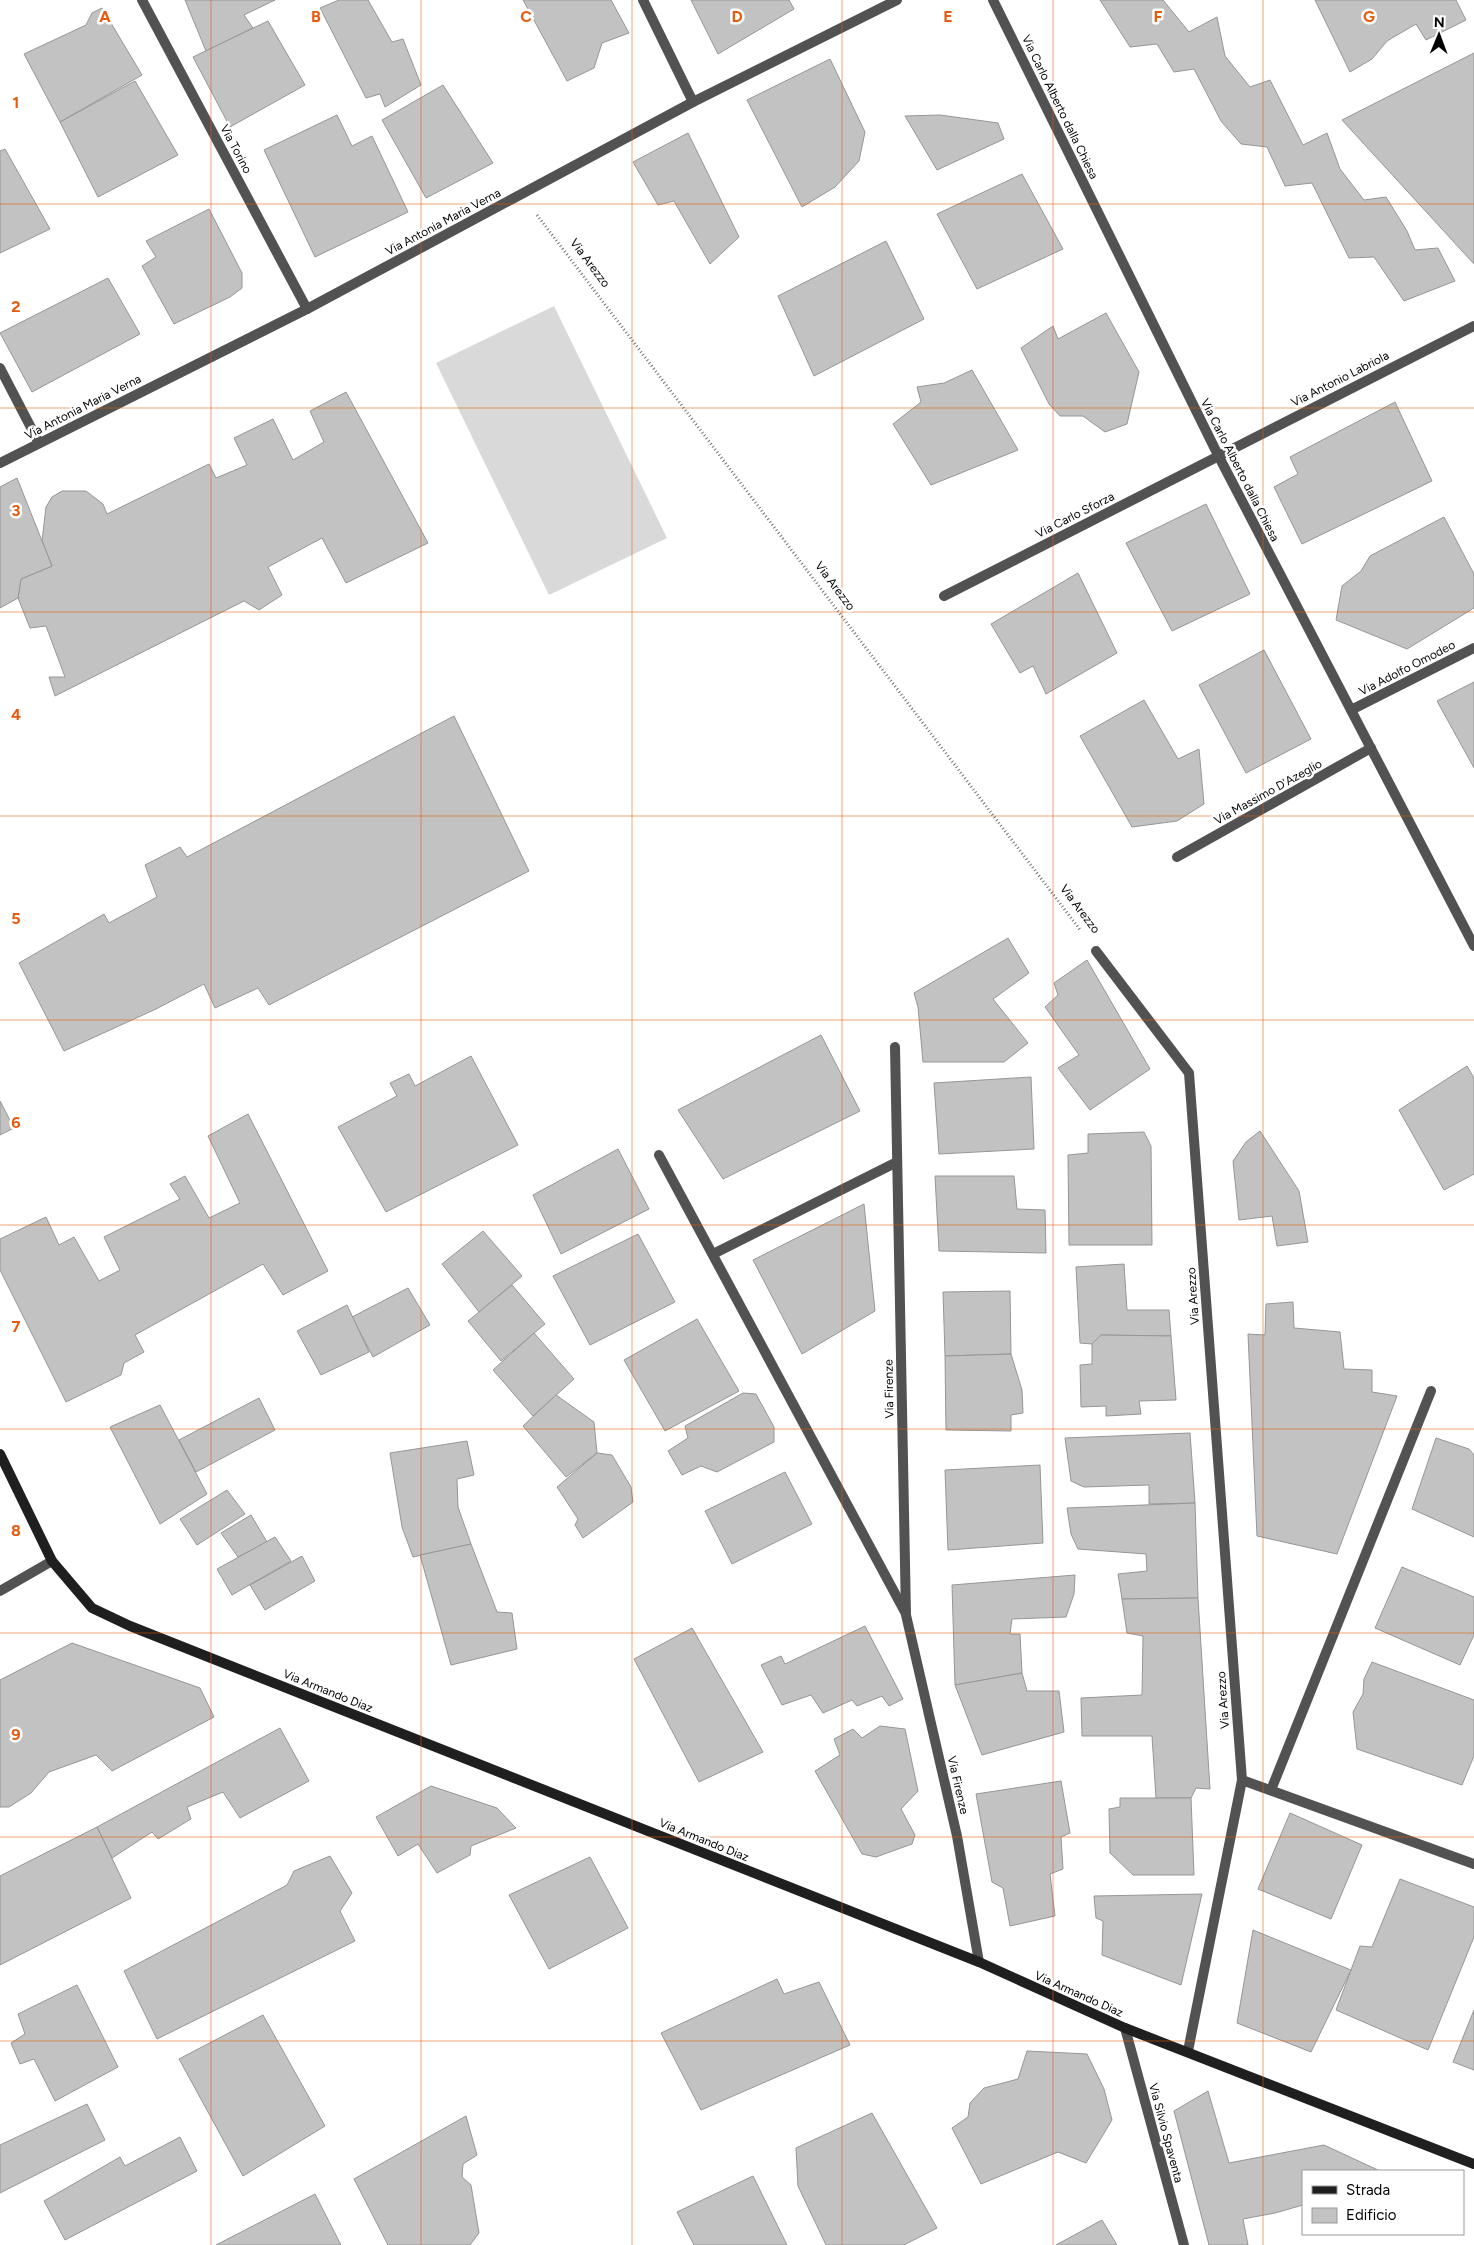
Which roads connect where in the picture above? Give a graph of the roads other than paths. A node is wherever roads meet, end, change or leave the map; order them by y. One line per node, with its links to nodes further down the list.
1 (142, 0): 6 (street, Via Torino)
2 (642, 0): 5 (street)
3 (897, 0): 5 (street, Via Antonia Maria Verna)
4 (993, 0): 10 (street, Via Carlo Alberto dalla Chiesa)
5 (693, 102): 6 (street, Via Antonia Maria Verna)
6 (307, 309): 9 (street, Via Antonia Maria Verna)
7 (1474, 326): 10 (street, Via Antonio Labriola)
8 (0, 368): 9 (street)
9 (39, 442): 11 (street, Via Antonia Maria Verna)
10 (1218, 455): 12 (street, Via Carlo Sforza); 14 (street, Via Carlo Alberto dalla Chiesa)
11 (0, 463)
12 (944, 596)
13 (1474, 648): 14 (street, Via Adolfo Omodeo)
14 (1350, 710): 15 (street, Via Carlo Alberto dalla Chiesa)
15 (1371, 748): 16 (street, Via Massimo D'Azeglio); 17 (street, Via Carlo Alberto dalla Chiesa)
16 (1177, 857)
17 (1474, 946)
18 (1096, 951): 28 (street, Via Arezzo)
19 (895, 1047): 21 (street, Via Firenze)
20 (659, 1155): 22 (street, Via Firenze)
21 (897, 1162): 22 (street); 27 (street, Via Firenze)
22 (713, 1254): 27 (street, Via Firenze)
23 (1431, 1391): 29 (street)
24 (0, 1454): 25 (main road, Via Armando Diaz)
25 (52, 1561): 26 (street); 31 (main road, Via Armando Diaz)
26 (0, 1591)
27 (906, 1615): 31 (street, Via Firenze)
28 (1242, 1780): 29 (street); 33 (street, Via Arezzo)
29 (1271, 1790): 30 (street)
30 (1474, 1864)
31 (979, 1962): 32 (main road, Via Armando Diaz)
32 (1125, 2028): 33 (main road, Via Armando Diaz); 35 (street, Via Silvio Spaventa)
33 (1188, 2051): 34 (main road, Via Armando Diaz)
34 (1474, 2164)
35 (1184, 2245)

